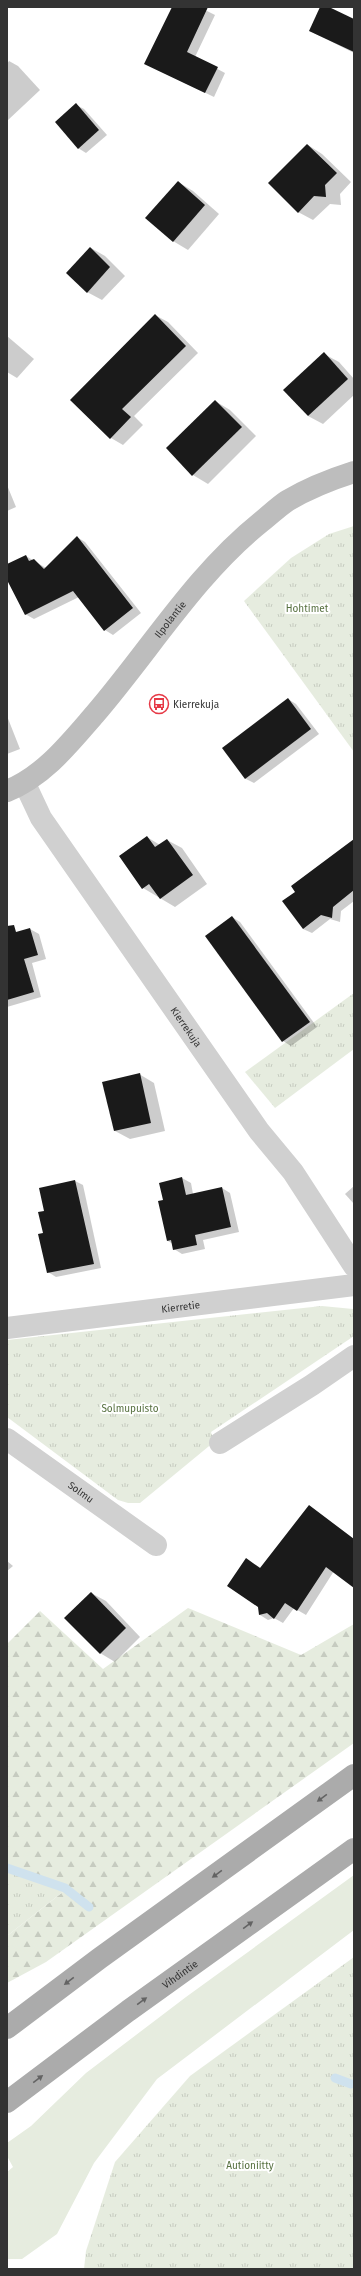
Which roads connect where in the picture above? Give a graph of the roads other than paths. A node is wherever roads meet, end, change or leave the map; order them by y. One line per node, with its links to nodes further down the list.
1 (354, 472): 2 (street, Ilpolantie)
2 (16, 788): 3 (street, Kierrekuja)
3 (354, 1266)
4 (354, 1285): 5 (street, Kierretie)
5 (7, 1328)
6 (354, 1356): 8 (street)
7 (7, 1439): 9 (street, Solmu)
8 (220, 1443)
9 (156, 1545)
10 (354, 1775): 12 (main road, one-way to 12)
11 (354, 1849): 13 (main road, Vihdintie, one-way to 11)
12 (7, 2028)
13 (7, 2102)

